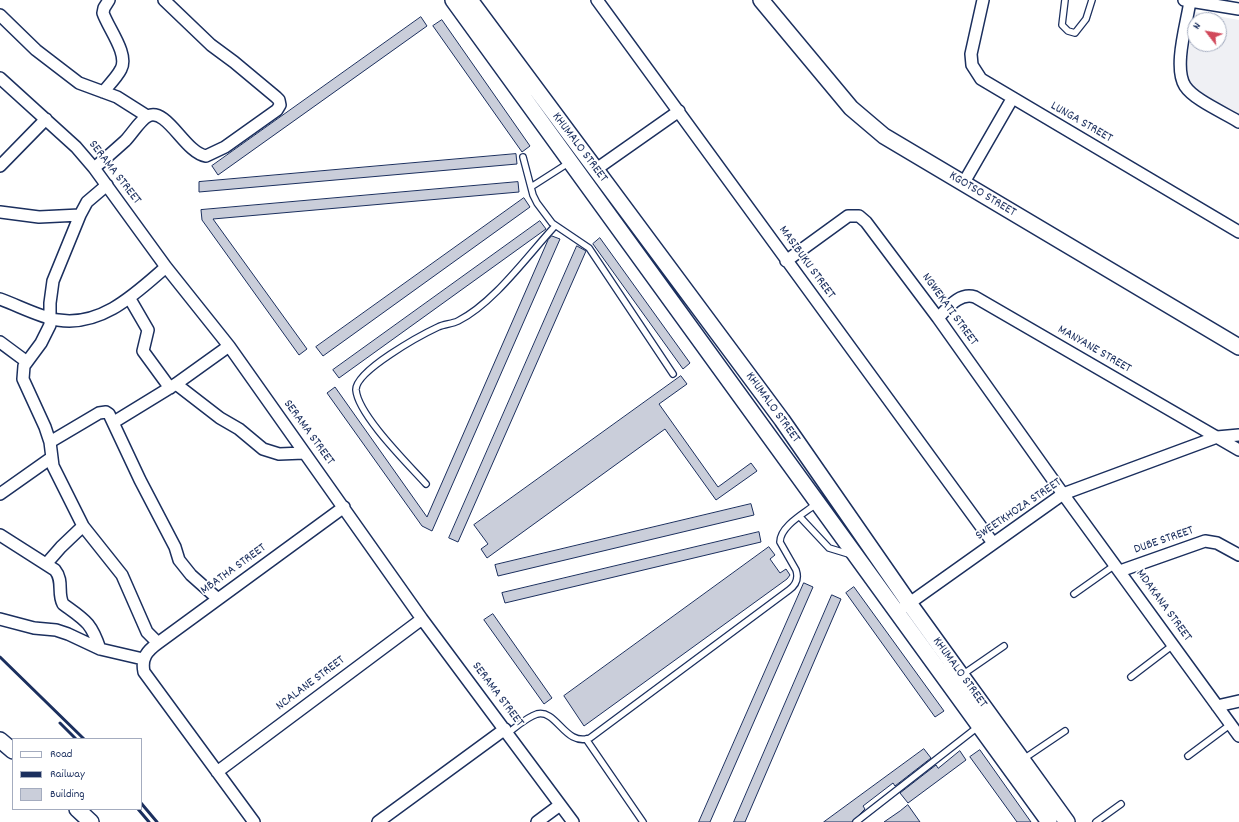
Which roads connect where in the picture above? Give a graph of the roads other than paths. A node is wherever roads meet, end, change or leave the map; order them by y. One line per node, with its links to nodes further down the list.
1 (109, 0): 14 (street)
2 (164, 0): 17 (street)
3 (453, 0): 19 (street, KHUMALO STREET)
4 (470, 0): 21 (street, KHUMALO STREET)
5 (597, 0): 16 (street, MASIBUKU STREET)
6 (761, 0): 27 (street, KGOTSO STREET)
7 (983, 0): 15 (street, LUNGA STREET)
8 (1065, 0): 9 (lane)
9 (1092, 0)
10 (1187, 1): 11 (street); 20 (street)
11 (1239, 9)
12 (0, 15): 14 (street)
13 (0, 78): 18 (street, SERAMA STREET)
14 (103, 92): 17 (street)
15 (1012, 99): 27 (street); 33 (street, LUNGA STREET)
16 (679, 111): 26 (street); 34 (street, MASIBUKU STREET)
17 (148, 116): 25 (street)
18 (46, 119): 24 (street); 25 (street, SERAMA STREET)
19 (540, 121): 21 (street); 23 (street, KHUMALO STREET)
20 (1239, 122)
21 (568, 133): 26 (street, KHUMALO STREET)
22 (523, 157): 29 (lane)
23 (570, 162): 29 (lane); 56 (street, KHUMALO STREET)
24 (0, 166)
25 (94, 168): 28 (street, SERAMA STREET)
26 (596, 170): 68 (street, KHUMALO STREET)
27 (963, 184): 42 (street, KGOTSO STREET)
28 (107, 185): 31 (street); 35 (street, SERAMA STREET)
29 (531, 187): 32 (lane)
30 (0, 212): 31 (street)
31 (80, 215): 38 (street)
32 (555, 226): 44 (lane); 53 (lane)
33 (1239, 232)
34 (786, 261): 39 (street, NGWEKATI STREET); 61 (street, MASIBUKU STREET)
35 (166, 268): 37 (street); 41 (street, SERAMA STREET)
36 (0, 299): 38 (street)
37 (130, 299): 38 (street); 45 (street)
38 (50, 318): 43 (street)
39 (938, 318): 48 (street, MANYANE STREET); 55 (street, NGWEKATI STREET)
40 (0, 342): 43 (street)
41 (229, 346): 45 (street); 51 (street, SERAMA STREET)
42 (1239, 347)
43 (27, 362): 49 (street)
44 (672, 374)
45 (173, 386): 46 (street); 51 (street)
46 (114, 422): 49 (street); 67 (street)
47 (1239, 435): 48 (street, SWEETKHOZA STREET)
48 (1217, 437): 50 (street, MANYANE STREET); 55 (street, SWEETKHOZA STREET)
49 (50, 442): 52 (street)
50 (1239, 450)
51 (304, 452): 57 (street, SERAMA STREET)
52 (51, 458): 54 (street); 59 (street)
53 (426, 484)
54 (0, 494)
55 (1063, 494): 61 (street, SWEETKHOZA STREET); 65 (street, MDAKANA STREET)
56 (819, 502): 58 (lane); 63 (street, KHUMALO STREET)
57 (344, 507): 67 (street, MBATHA STREET); 71 (street, SERAMA STREET)
58 (800, 517): 63 (lane); 87 (lane)
59 (83, 526): 64 (street); 72 (street)
60 (0, 535): 64 (street)
61 (993, 543): 68 (street, SWEETKHOZA STREET)
62 (1239, 555): 65 (street, DUBE STREET)
63 (856, 556): 69 (street, KHUMALO STREET)
64 (47, 564): 75 (street)
65 (1118, 568): 66 (lane); 73 (street, MDAKANA STREET)
66 (1074, 594)
67 (218, 599): 72 (street, MBATHA STREET)
68 (909, 604): 69 (street, SWEETKHOZA STREET); 77 (street, KHUMALO STREET)
69 (897, 612): 82 (street, KHUMALO STREET)
70 (0, 618): 75 (street)
71 (422, 619): 84 (street, SERAMA STREET); 91 (street, NCALANE STREET)
72 (158, 643): 76 (street, MBATHA STREET)
73 (1173, 645): 78 (lane); 80 (street, MDAKANA STREET)
74 (1004, 646): 77 (lane)
75 (100, 649): 76 (street)
76 (143, 659): 91 (street)
77 (961, 676): 90 (street, KHUMALO STREET)
78 (1131, 676)
79 (1239, 701): 80 (street)
80 (1217, 706): 81 (street, MDAKANA STREET)
81 (1230, 724): 85 (street, MDAKANA STREET); 89 (lane)
82 (979, 725): 101 (lane); 102 (street, KHUMALO STREET)
83 (1065, 730): 90 (lane)
84 (506, 731): 87 (lane); 93 (street, SERAMA STREET); 97 (street)
85 (1239, 736)
86 (0, 740): 88 (street)
87 (586, 740): 100 (lane)
88 (12, 750)
89 (1188, 756)
90 (1022, 760): 103 (street, KHUMALO STREET)
91 (217, 772): 96 (street)
92 (1121, 804): 104 (lane)
93 (560, 805): 98 (street); 99 (street, SERAMA STREET)
94 (78, 810): 95 (street)
95 (91, 822)
96 (254, 822)
97 (378, 822)
98 (537, 822)
99 (573, 822)
100 (643, 822)
101 (856, 822)
102 (1050, 822)
103 (1067, 822)
104 (1096, 822)

